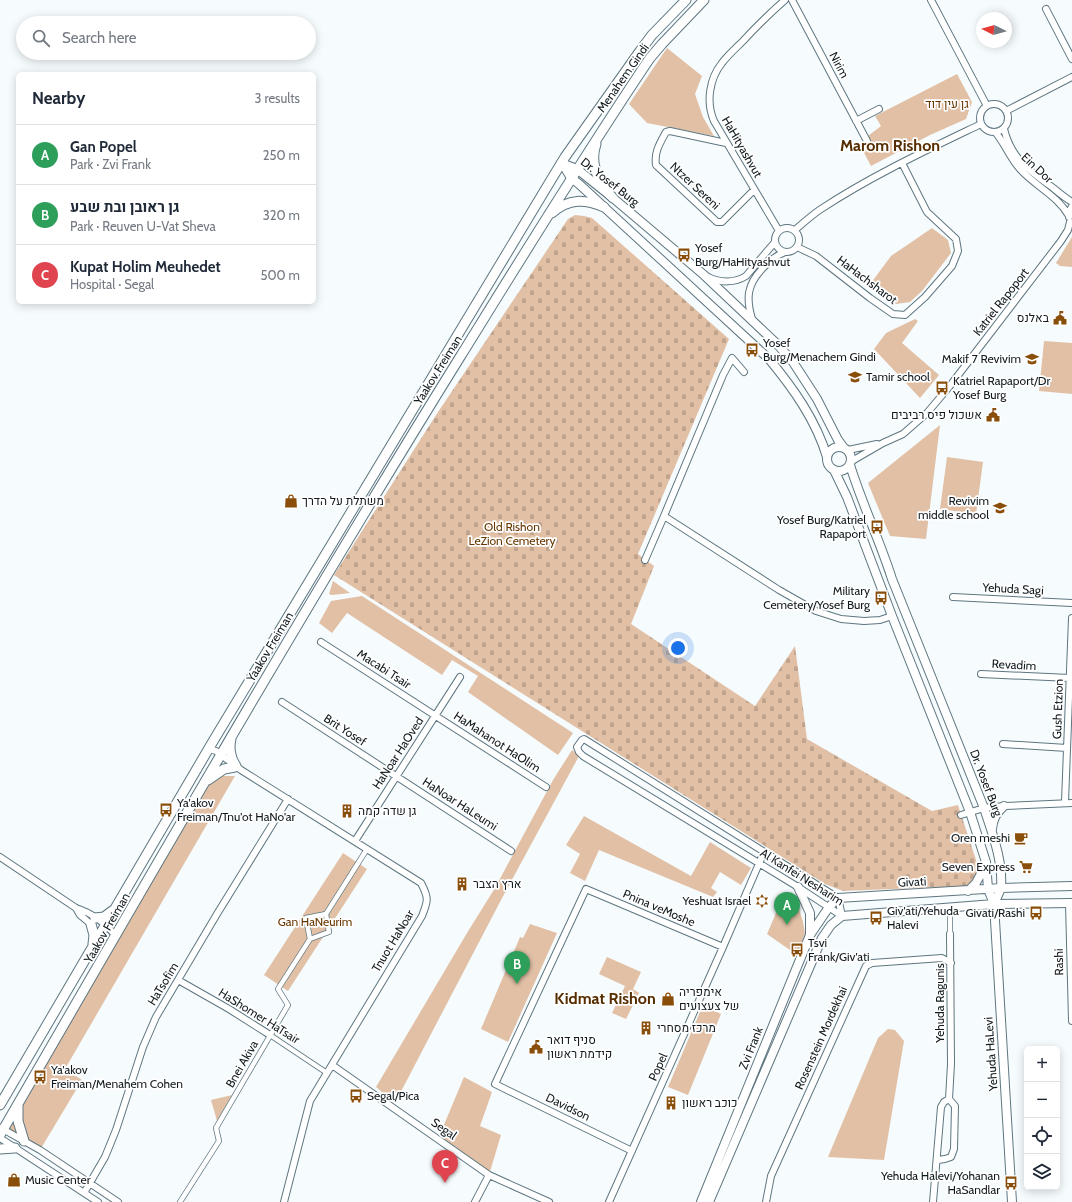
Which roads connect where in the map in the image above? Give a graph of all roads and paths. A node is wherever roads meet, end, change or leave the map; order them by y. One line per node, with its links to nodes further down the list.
1 (686, 0): 19 (main road, Menahem Gindi)
2 (704, 0): 15 (main road, Menahem Gindi)
3 (784, 0): 18 (street, HaHityashvut)
4 (792, 0): 12 (street, Nirim)
5 (931, 0): 9 (street)
6 (1046, 9): 7 (street)
7 (1072, 59)
8 (1072, 77): 11 (street)
9 (987, 106): 11 (street); 13 (street)
10 (878, 109): 12 (street)
11 (1006, 111): 14 (street)
12 (856, 121): 17 (street, Nirim)
13 (981, 124): 16 (street); 20 (street)
14 (1004, 129): 16 (street); 25 (street, Ein Dor)
15 (602, 130): 21 (main road, Menahem Gindi); 24 (main road)
16 (996, 132): 29 (street, Ein Dor)
17 (867, 141)
18 (726, 143): 23 (street, HaHityashvut); 23 (street, Ntzer Sereni)
19 (562, 163): 21 (street, Dr. Yosef Burg); 22 (street, Dr. Yosef Burg); 60 (main road, Yaakov Freiman)
20 (902, 163): 30 (street); 35 (street, HaHachsharot)
21 (577, 169): 22 (main road, Menahem Gindi); 24 (street, Dr. Yosef Burg)
22 (571, 178): 27 (street, Dr. Yosef Burg); 28 (main road, Yaakov Freiman)
23 (754, 190): 32 (street, HaHityashvut)
24 (613, 198): 37 (street, Dr. Yosef Burg)
25 (1072, 202)
26 (1072, 206): 29 (street, Katriel Rapoport)
27 (604, 207): 28 (main road); 42 (street, Dr. Yosef Burg)
28 (545, 219): 57 (main road, Yaakov Freiman)
29 (1070, 221): 33 (street, Katriel Rapoport)
30 (795, 230): 32 (street); 35 (street)
31 (1072, 230): 33 (street, Katriel Rapoport)
32 (779, 231): 34 (street)
33 (1065, 236): 40 (street, Katriel Rapoport)
34 (775, 242): 36 (street); 37 (street)
35 (797, 248): 36 (street)
36 (785, 252): 38 (street)
37 (704, 275): 38 (street, Dr. Yosef Burg)
38 (752, 319): 41 (street, Dr. Yosef Burg)
39 (744, 372): 45 (street)
40 (883, 443): 41 (street, Katriel Rapoport); 43 (street, Katriel Rapoport)
41 (846, 449): 42 (street); 43 (street)
42 (827, 457): 44 (street)
43 (851, 463): 44 (street); 70 (street, Dr. Yosef Burg)
44 (834, 470): 49 (street, Dr. Yosef Burg)
45 (664, 516): 46 (street); 49 (street)
46 (646, 560)
47 (953, 597): 48 (street, Yehuda Sagi)
48 (1072, 603)
49 (892, 616): 71 (street, Dr. Yosef Burg)
50 (1072, 618): 54 (street, Gush Etzion)
51 (321, 642): 56 (street, Macabi Tsair)
52 (981, 674): 54 (street, Revadim)
53 (460, 677): 56 (street, HaNoar HaOved)
54 (1070, 678): 59 (street, Gush Etzion)
55 (282, 702): 63 (street, Brit Yosef)
56 (436, 715): 63 (street, HaNoar HaOved); 65 (street, HaMahanot HaOlim)
57 (231, 738): 61 (main road, Yaakov Freiman); 62 (main road)
58 (1003, 744): 59 (street)
59 (1067, 748): 67 (street, Gush Etzion)
60 (209, 749): 61 (street, Tnuot HaNoar); 90 (main road, Yaakov Freiman)
61 (220, 756): 62 (street, Tnuot HaNoar); 64 (main road, Yaakov Freiman)
62 (237, 767): 64 (main road); 66 (street, Tnuot HaNoar)
63 (397, 776): 74 (street, HaNoar HaOved); 76 (street, HaNoar HaLeumi)
64 (205, 782): 98 (main road, Yaakov Freiman)
65 (546, 787)
66 (288, 799): 74 (street, Tnuot HaNoar); 103 (street, HaTsofim)
67 (1065, 802): 68 (street); 69 (street)
68 (1072, 802)
69 (1004, 806): 70 (street); 73 (street)
70 (984, 808): 71 (street); 73 (street, Dr. Yosef Burg)
71 (970, 812): 72 (street); 79 (street, Dr. Yosef Burg)
72 (961, 815)
73 (992, 832): 83 (street, Dr. Yosef Burg)
74 (355, 841): 75 (street, Tnuot HaNoar)
75 (367, 849): 92 (street); 107 (street, Tnuot HaNoar)
76 (511, 851)
77 (764, 852): 80 (street, Popel); 80 (street, Al Kanfei Nesharim); 86 (street, Al Kanfei Nesharim)
78 (0, 857): 94 (street)
79 (986, 862): 84 (street, Dr. Yosef Burg); 85 (street)
80 (759, 863): 82 (street, Al Kanfei Nesharim); 101 (street, Popel)
81 (1072, 886): 83 (street, Givati)
82 (798, 887): 89 (street, Al Kanfei Nesharim); 97 (street)
83 (1001, 888): 84 (street, Givati); 88 (street, Dr. Yosef Burg)
84 (988, 889): 85 (street, Givati); 88 (street, Dr. Yosef Burg)
85 (968, 891): 86 (street, Givati)
86 (838, 898): 89 (street); 93 (street, Al Kanfei Nesharim)
87 (1070, 903): 88 (street); 104 (street, Rashi)
88 (994, 904): 91 (street); 133 (street, Yehuda HaLevi)
89 (829, 907): 93 (street, Al Kanfei Nesharim); 97 (street, Zvi Frank)
90 (115, 908): 94 (main road); 95 (main road, Yaakov Freiman)
91 (950, 908): 93 (street); 96 (street, Yehuda Ragunis)
92 (326, 914): 99 (street); 99 (street)
93 (842, 916): 130 (street, Zvi Frank)
94 (93, 921): 95 (street); 100 (main road)
95 (103, 928): 98 (street); 100 (main road, Yaakov Freiman)
96 (950, 934): 102 (street, Yehuda Ragunis)
97 (810, 935): 129 (street, Zvi Frank)
98 (116, 936): 111 (main road, Yaakov Freiman)
99 (310, 939): 106 (street, Bnei Akiva)
100 (93, 947): 112 (main road, Yaakov Freiman)
101 (723, 947): 109 (street, Pnina veMoshe); 117 (street, Popel)
102 (951, 963): 110 (street, Yehuda Ragunis); 131 (street, Rosenstein Mordekhai)
103 (178, 980): 106 (street, HaShomer HaTsair); 120 (street, HaTsofim)
104 (1071, 994): 105 (street, Rashi)
105 (1072, 1021)
106 (270, 1035): 108 (street, HaShomer HaTsair); 124 (street, Bnei Akiva)
107 (332, 1065): 108 (street, Tnuot HaNoar); 119 (street, Segal)
108 (327, 1073): 125 (street, Tnuot HaNoar)
109 (495, 1084): 117 (street, Davidson)
110 (949, 1099): 118 (street, Yehuda Ragunis); 118 (street, Yehuda Ragunis)
111 (18, 1104): 113 (main road, Yaakov Freiman); 114 (main road)
112 (0, 1105)
113 (1, 1133): 114 (street); 115 (street)
114 (24, 1141): 120 (street)
115 (15, 1148): 116 (main road); 121 (street)
116 (0, 1149)
117 (632, 1151): 128 (street, Popel)
118 (938, 1160): 132 (street, Yehuda Ragunis)
119 (489, 1175): 126 (street); 127 (street, Segal)
120 (89, 1182): 121 (street, HaTsofim); 123 (street)
121 (84, 1193): 122 (street)
122 (98, 1202)
123 (118, 1202)
124 (180, 1202)
125 (284, 1202)
126 (475, 1202)
127 (550, 1202)
128 (609, 1202)
129 (701, 1202)
130 (709, 1202)
131 (766, 1202)
132 (933, 1202)
133 (1012, 1202)

